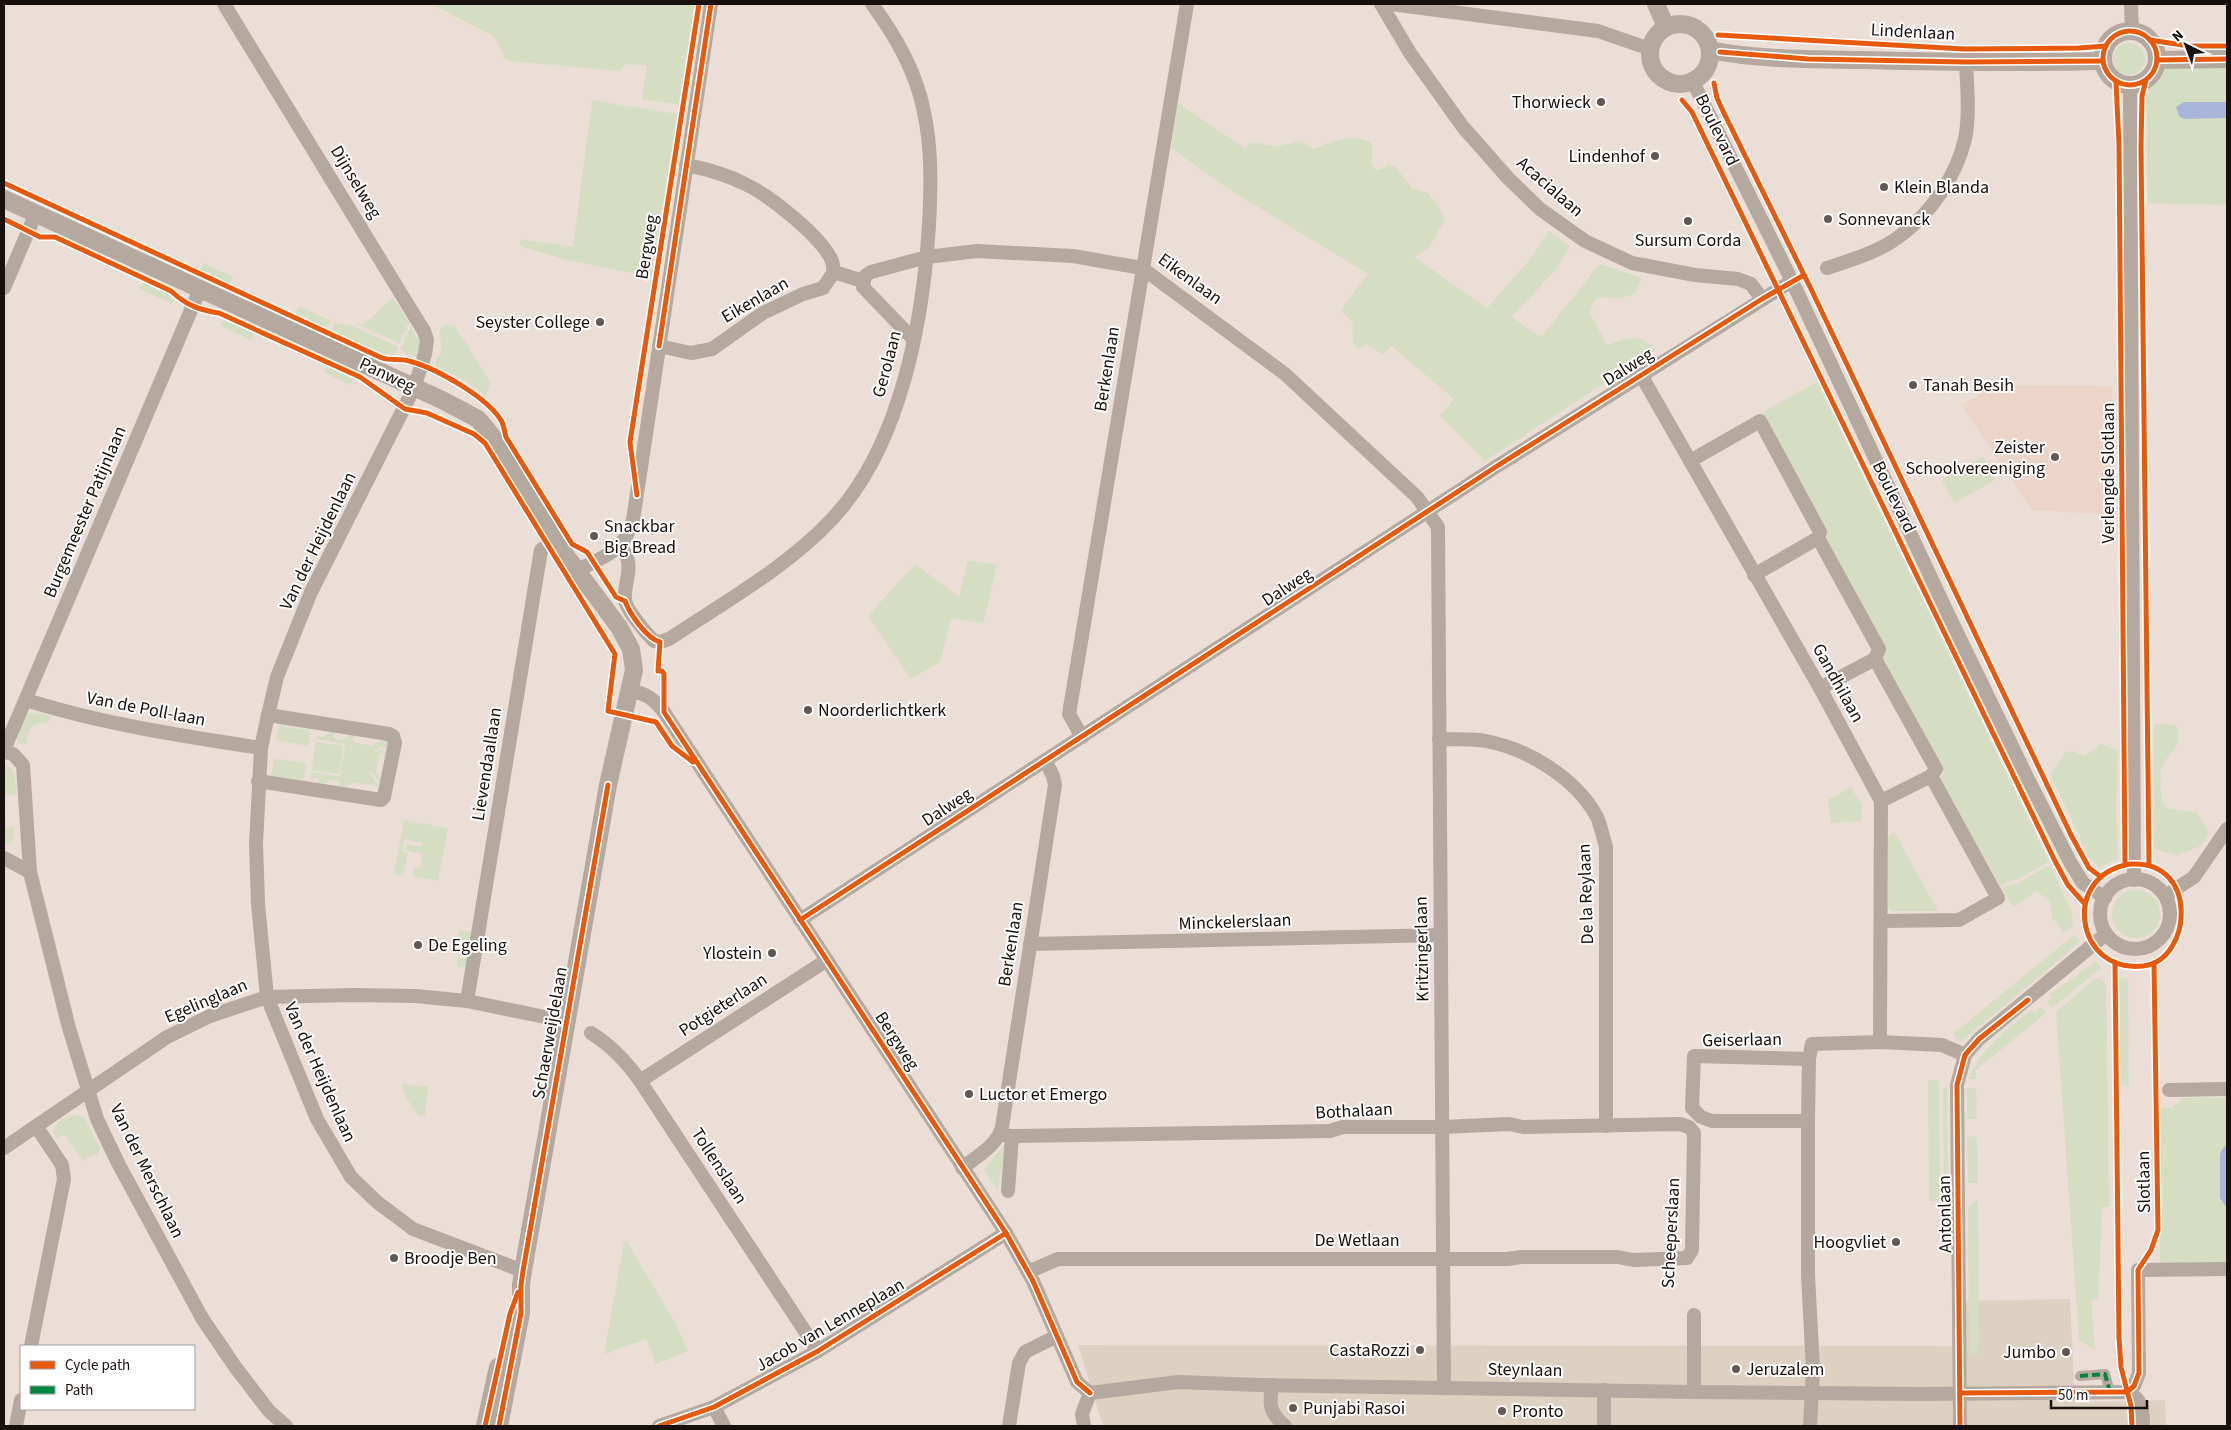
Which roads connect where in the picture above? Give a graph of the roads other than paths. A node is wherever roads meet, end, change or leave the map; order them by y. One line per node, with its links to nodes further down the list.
1 (224, 4): 34 (street, Dijnselweg)
2 (711, 4): 19 (street, Bergweg)
3 (872, 4): 22 (street, Gerolaan)
4 (1187, 4): 23 (street, Berkenlaan)
5 (1381, 4): 30 (street, Acacialaan)
6 (1391, 4): 11 (street)
7 (1656, 4): 9 (street)
8 (2132, 4): 10 (street)
9 (1666, 26): 11 (street); 12 (street)
10 (2132, 31): 14 (street); 15 (street)
11 (1650, 49): 17 (street)
12 (1710, 50): 16 (street, Lindenlaan); 17 (street)
13 (2227, 59): 14 (street)
14 (2157, 60): 18 (street)
15 (2103, 61): 16 (street, Lindenlaan); 18 (street)
16 (1966, 62): 24 (street)
17 (1693, 82): 27 (street, Boulevard)
18 (2130, 85): 58 (street, Verlengde Slotlaan)
19 (686, 165): 25 (street); 32 (street, Bergweg)
20 (4, 199): 21 (street, Panweg)
21 (36, 213): 28 (street); 29 (street, Panweg)
22 (927, 258): 23 (street, Eikenlaan); 26 (street, Eikenlaan); 31 (street, Gerolaan)
23 (1142, 268): 36 (street, Eikenlaan); 47 (street, Berkenlaan)
24 (1826, 268)
25 (834, 272): 26 (street); 32 (street, Eikenlaan)
26 (863, 281): 31 (street)
27 (1792, 281): 30 (street, Dalweg); 60 (street, Boulevard)
28 (4, 288)
29 (200, 289): 34 (street, Panweg); 45 (street, Burgemeester Patijnlaan)
30 (1762, 299): 33 (street, Dalweg)
31 (913, 339): 39 (street, Gerolaan)
32 (659, 346): 39 (street, Bergweg)
33 (1641, 375): 35 (street, Gandhilaan); 36 (street, Dalweg)
34 (414, 388): 38 (street, Panweg); 46 (street, Van der Heijdenlaan)
35 (1690, 461): 37 (street); 41 (street, Gandhilaan)
36 (1428, 511): 47 (street, Dalweg); 48 (street, Kritzingerlaan)
37 (1818, 538): 41 (street); 42 (street)
38 (555, 541): 40 (street, Panweg); 68 (street, Lievendaallaan)
39 (621, 547): 40 (street)
40 (578, 570): 44 (street, Panweg)
41 (1754, 575): 43 (street, Gandhilaan)
42 (1875, 658): 43 (street); 52 (street)
43 (1820, 688): 54 (street, Gandhilaan)
44 (630, 691): 61 (street, Bergweg); 92 (street, Schaerweijdelaan)
45 (26, 700): 49 (street, Van de Poll-laan); 50 (street, Burgemeester Patijnlaan)
46 (268, 715): 49 (street, Van der Heijdenlaan); 53 (street)
47 (1082, 736): 51 (street, Dalweg)
48 (1440, 739): 64 (street, Kritzingerlaan); 80 (street, De la Reylaan)
49 (261, 748): 53 (street, Van der Heijdenlaan)
50 (4, 751): 57 (street, Van der Merschlaan)
51 (1045, 760): 61 (street, Dalweg); 65 (street, Berkenlaan)
52 (1931, 776): 54 (street); 62 (street)
53 (258, 781): 67 (street, Van der Heijdenlaan)
54 (1881, 801): 62 (street, Gandhilaan)
55 (2227, 829): 59 (street)
56 (4, 858): 57 (street)
57 (30, 872): 76 (street, Van der Merschlaan)
58 (2134, 880): 59 (street); 60 (street)
59 (2165, 896): 63 (street)
60 (2105, 898): 63 (street)
61 (800, 920): 66 (street, Bergweg)
62 (1881, 922): 71 (street, Gandhilaan)
63 (2106, 934): 72 (street, Antonlaan)
64 (1441, 935): 65 (street, Minckelerslaan); 81 (street, Kritzingerlaan)
65 (1030, 944): 83 (street, Berkenlaan)
66 (827, 960): 74 (street, Potgieterlaan); 85 (street, Bergweg)
67 (267, 997): 68 (street, Egelinglaan); 76 (street, Egelinglaan); 92 (street, Van der Heijdenlaan)
68 (467, 1000): 69 (street, Egelinglaan)
69 (545, 1017)
70 (591, 1033): 74 (street, Tollenslaan)
71 (1880, 1042): 72 (street); 73 (street)
72 (1965, 1055): 106 (street, Antonlaan)
73 (1809, 1059): 78 (street); 78 (street, Geiserlaan)
74 (640, 1081): 96 (street, Tollenslaan)
75 (2227, 1089): 77 (street)
76 (88, 1090): 79 (street, Egelinglaan); 111 (street, Van der Merschlaan)
77 (2169, 1090)
78 (1808, 1121): 105 (street)
79 (36, 1126): 84 (street, Egelinglaan); 95 (street)
80 (1606, 1126): 81 (street, Bothalaan); 82 (street, Bothalaan)
81 (1443, 1127): 83 (street, Bothalaan); 89 (street, Kritzingerlaan)
82 (1694, 1133): 88 (street, Scheeperslaan)
83 (1006, 1135): 85 (street); 86 (street, Berkenlaan)
84 (4, 1148)
85 (962, 1168): 87 (street, Bergweg)
86 (1008, 1190)
87 (1006, 1233): 91 (street, Bergweg); 96 (street, Jacob van Lenneplaan)
88 (1687, 1258): 89 (street, De Wetlaan)
89 (1442, 1259): 91 (street, De Wetlaan); 99 (street, Kritzingerlaan)
90 (2227, 1269): 103 (street)
91 (1028, 1272): 94 (street, Bergweg)
92 (522, 1278): 109 (street, Schaerweijdelaan); 112 (street, Schaerweijdelaan)
93 (1694, 1315): 101 (street)
94 (1057, 1336): 104 (street, Bergweg); 115 (street)
95 (32, 1345)
96 (818, 1351): 108 (street, Jacob van Lenneplaan)
97 (2080, 1376): 102 (street)
98 (1272, 1385): 99 (street, Steynlaan); 104 (street, Steynlaan); 117 (street)
99 (1444, 1388): 100 (street, Steynlaan)
100 (1604, 1390): 101 (street, Steynlaan); 118 (street)
101 (1694, 1392): 105 (street, Steynlaan)
102 (2110, 1392): 103 (street, Steynlaan); 106 (street, Steynlaan)
103 (2127, 1392): 121 (street)
104 (1090, 1393): 116 (street)
105 (1812, 1393): 106 (street, Steynlaan); 119 (street)
106 (1960, 1393): 120 (street, Antonlaan)
107 (20, 1405): 110 (street)
108 (714, 1407): 113 (street, Jacob van Lenneplaan); 114 (street)
109 (502, 1423)
110 (16, 1426)
111 (286, 1426)
112 (485, 1426)
113 (659, 1426)
114 (724, 1426)
115 (1009, 1426)
116 (1084, 1426)
117 (1285, 1426)
118 (1604, 1426)
119 (1810, 1426)
120 (1960, 1426)
121 (2143, 1426)

